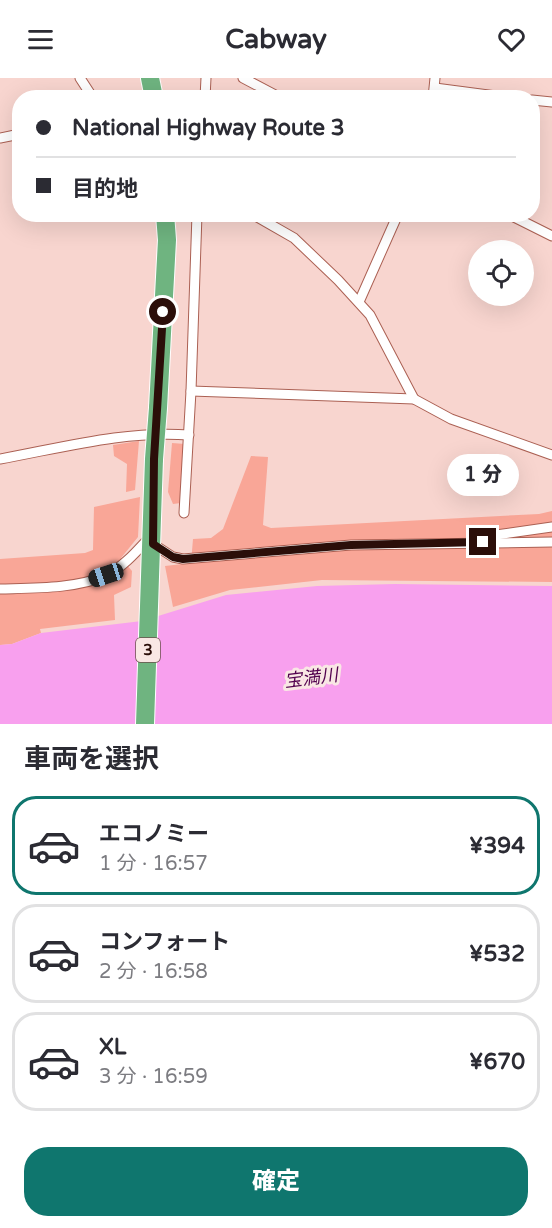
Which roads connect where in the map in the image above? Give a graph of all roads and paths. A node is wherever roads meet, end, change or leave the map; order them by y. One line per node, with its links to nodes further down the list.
1 (243, 78): 2 (street)
2 (266, 90)
3 (166, 222): 17 (highway, 3, bridge)
4 (197, 222): 10 (street)
5 (266, 222): 9 (street)
6 (394, 222): 9 (street)
7 (524, 222): 8 (street)
8 (552, 236)
9 (359, 302): 11 (street)
10 (192, 391): 11 (street); 12 (street)
11 (414, 399): 13 (street)
12 (189, 435): 14 (street); 15 (street)
13 (552, 455)
14 (0, 459)
15 (184, 513)
16 (552, 527): 18 (street)
17 (153, 539): 18 (street); 20 (street); 21 (highway, 3)
18 (483, 542): 19 (street)
19 (552, 542)
20 (0, 589)
21 (145, 724)

